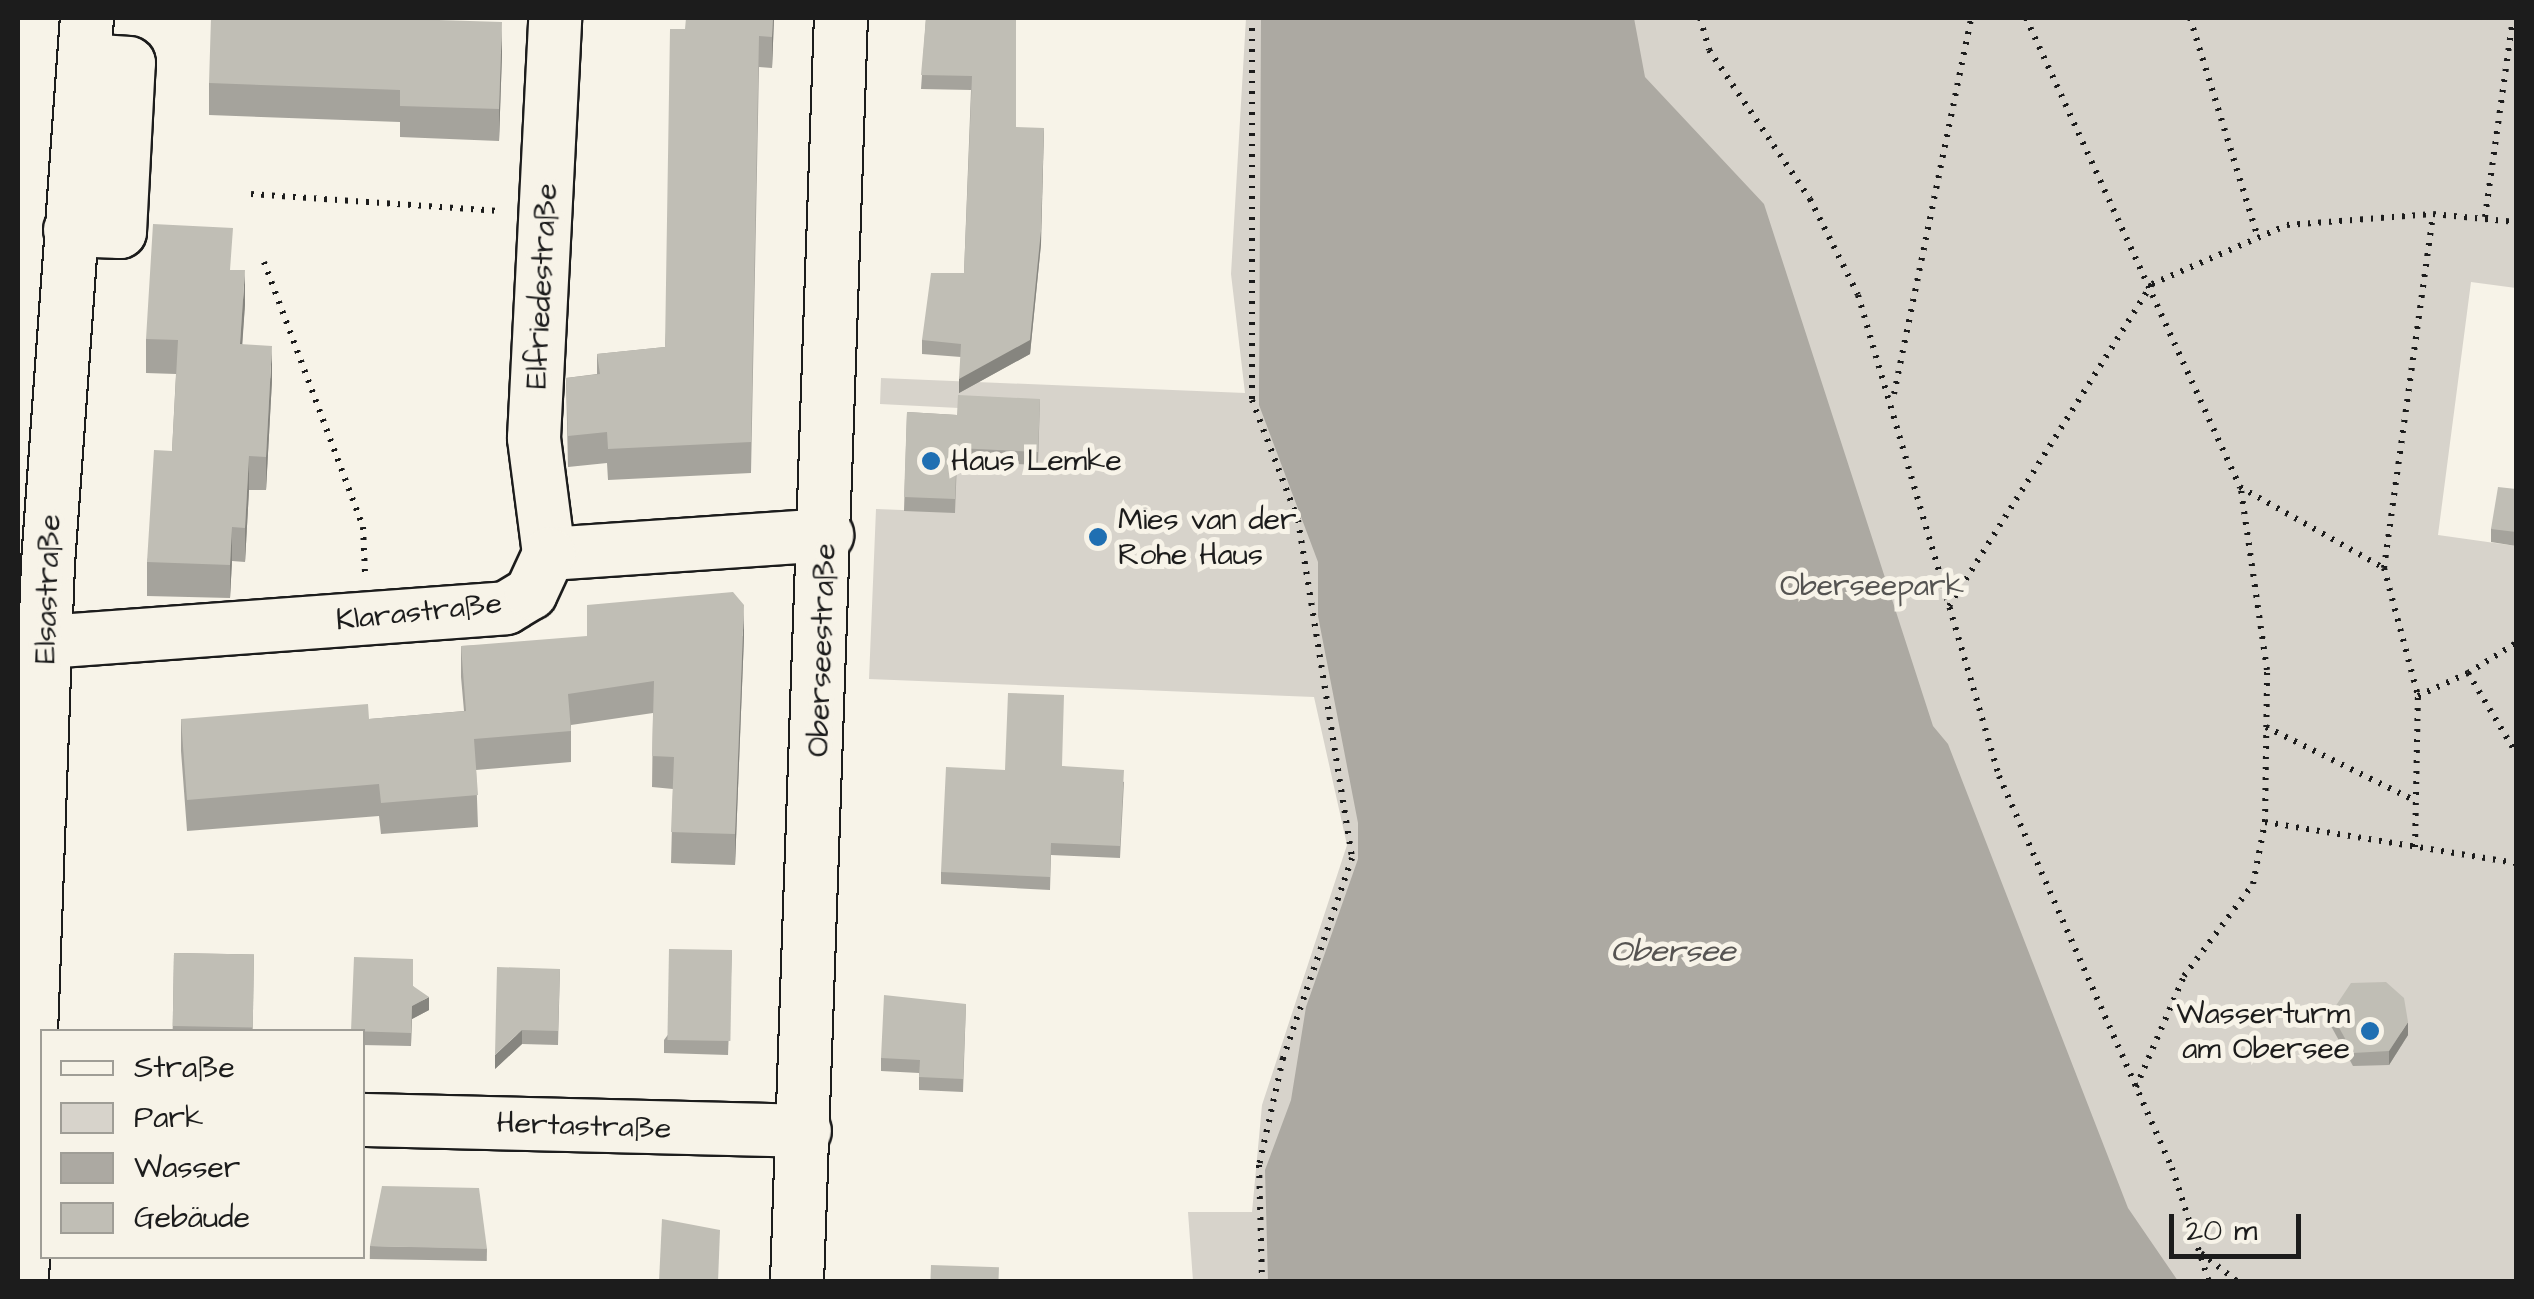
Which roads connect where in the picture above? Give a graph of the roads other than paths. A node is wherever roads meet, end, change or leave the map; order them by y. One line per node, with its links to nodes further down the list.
1 (556, 18): 5 (street, Elfriedestraße)
2 (841, 18): 4 (street, Oberseestraße)
3 (86, 39): 6 (street, Elsastraße)
4 (826, 535): 5 (street); 10 (street, Oberseestraße)
5 (549, 554): 7 (street, Klarastraße)
6 (33, 562): 7 (street, Elsastraße)
7 (46, 642): 8 (street, Elsastraße)
8 (35, 1110): 11 (street, Elsastraße)
9 (365, 1120): 10 (street, Hertastraße)
10 (805, 1131): 12 (street, Oberseestraße)
11 (22, 1282)
12 (797, 1282)

